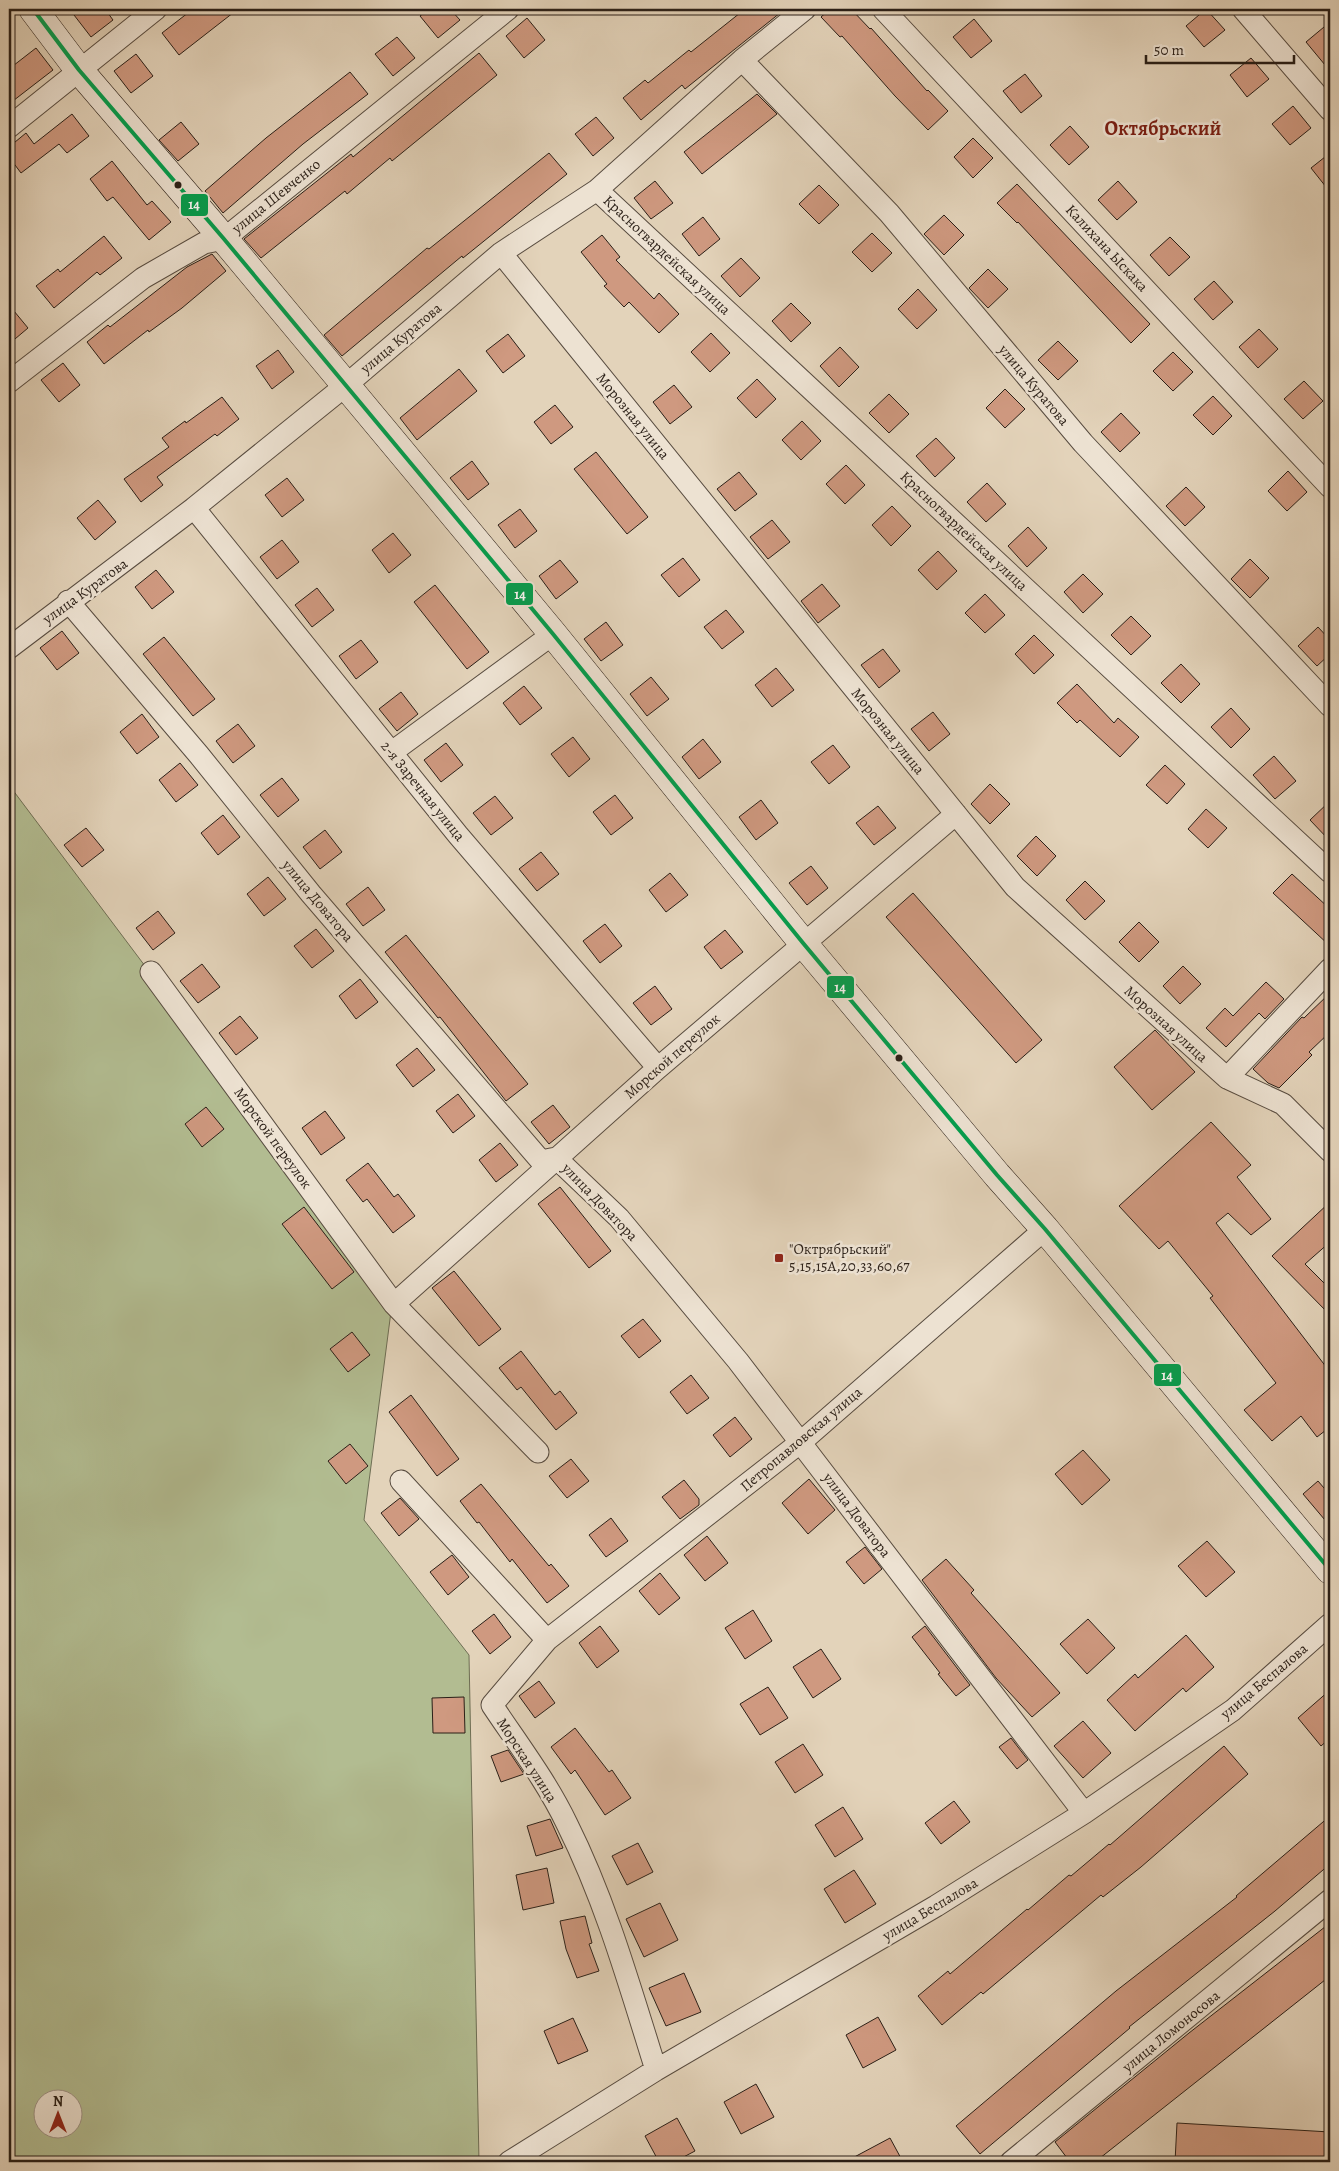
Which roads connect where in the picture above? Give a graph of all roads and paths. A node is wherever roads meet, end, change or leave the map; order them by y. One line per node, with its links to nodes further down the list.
1 (33, 9): 8 (main road)
2 (156, 9): 8 (street)
3 (508, 9): 12 (street, улица Шевченко)
4 (805, 9): 7 (street, улица Куратова)
5 (883, 9): 16 (street, Калихана Ыскака)
6 (1243, 9): 9 (street)
7 (742, 60): 11 (street, улица Куратова); 21 (street, улица Куратова)
8 (79, 70): 10 (street); 12 (main road)
9 (1330, 110)
10 (9, 127)
11 (597, 190): 13 (street, улица Куратова); 24 (street, Красногвардейская улица)
12 (224, 239): 14 (street, улица Шевченко); 15 (main road)
13 (501, 253): 15 (street, улица Куратова); 23 (street, Морозная улица)
14 (9, 382)
15 (345, 386): 17 (street, улица Куратова); 19 (main road)
16 (1330, 487)
17 (194, 508): 18 (street, улица Куратова); 22 (street, 2-я Заречная улица)
18 (68, 602): 20 (street, улица Куратова); 31 (street, улица Доватора)
19 (553, 634): 22 (street); 25 (main road)
20 (9, 648)
21 (1330, 706)
22 (392, 752): 28 (street, 2-я Заречная улица)
23 (956, 814): 25 (street, Морской переулок); 29 (street, Морозная улица)
24 (1330, 872)
25 (803, 943): 28 (street, Морской переулок); 32 (main road)
26 (1330, 970): 29 (street)
27 (151, 972): 33 (street, Морской переулок)
28 (658, 1068): 31 (street, Морской переулок)
29 (1227, 1078): 30 (street, Морозная улица)
30 (1330, 1151)
31 (556, 1158): 33 (street, Морской переулок); 34 (street, улица Доватора)
32 (1045, 1228): 34 (street, Петропавловская улица); 37 (main road)
33 (394, 1304): 35 (street, Морской переулок)
34 (801, 1442): 39 (street, Петропавловская улица); 40 (street, улица Доватора)
35 (538, 1452)
36 (401, 1481): 39 (street)
37 (1330, 1570)
38 (1330, 1624): 40 (street, улица Беспалова)
39 (547, 1640): 42 (street, Морская улица)
40 (1084, 1813): 42 (street, улица Беспалова)
41 (1330, 1900): 44 (street, улица Ломоносова)
42 (656, 2070): 43 (street, улица Беспалова)
43 (509, 2162)
44 (1011, 2162)

